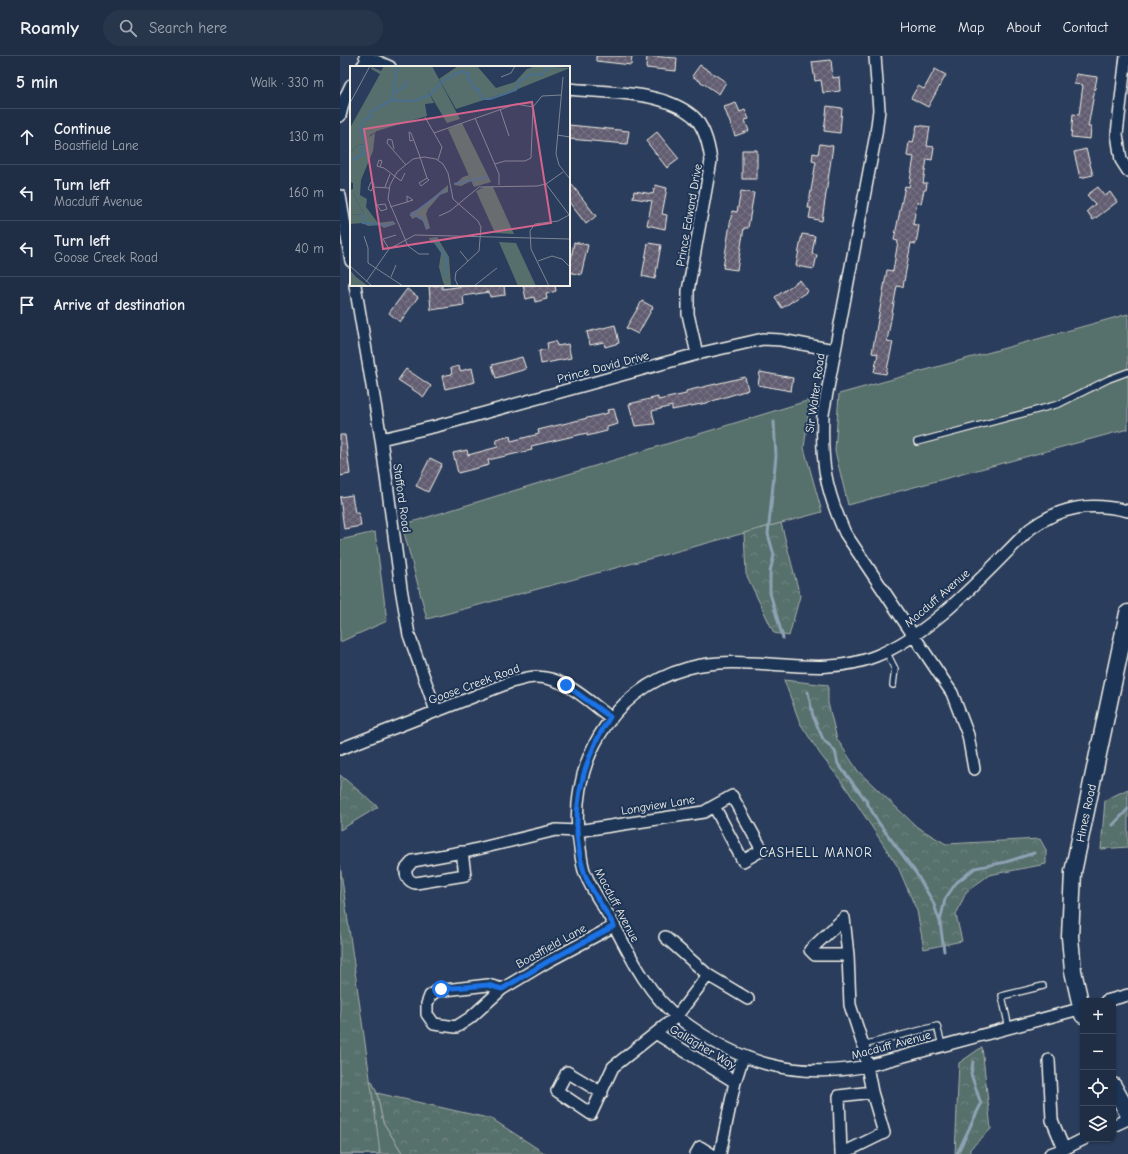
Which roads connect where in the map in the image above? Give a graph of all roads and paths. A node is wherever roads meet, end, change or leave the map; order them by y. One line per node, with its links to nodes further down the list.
1 (875, 56): 12 (street, Sir Walter Road)
2 (1126, 56): 8 (street)
3 (365, 60): 4 (street)
4 (386, 66)
5 (350, 87): 7 (street)
6 (570, 89): 13 (street, Prince Edward Drive)
7 (340, 116)
8 (1128, 171)
9 (340, 196): 10 (street)
10 (350, 255)
11 (355, 286): 15 (street, Stafford Road)
12 (834, 350): 13 (street, Prince David Drive); 19 (street, Sir Walter Road)
13 (697, 354): 15 (street, Prince David Drive)
14 (1128, 372): 16 (lane)
15 (381, 439): 22 (street, Stafford Road)
16 (917, 442)
17 (1128, 511): 19 (street, Macduff Avenue)
18 (1128, 613): 38 (street, Hines Road)
19 (914, 637): 20 (street, Macduff Avenue); 25 (street, Sir Walter Road)
20 (886, 651): 21 (lane); 23 (street, Macduff Avenue)
21 (893, 685)
22 (436, 711): 23 (street, Goose Creek Road); 24 (street, Goose Creek Road)
23 (610, 717): 27 (street, Macduff Avenue)
24 (340, 748)
25 (974, 769)
26 (714, 806): 26 (street, Longview Lane); 27 (street, Longview Lane)
27 (577, 831): 28 (street, Longview Lane); 29 (street, Macduff Avenue)
28 (462, 852): 28 (street, Longview Lane)
29 (614, 926): 34 (street, Boastfield Lane); 40 (street, Macduff Avenue)
30 (665, 937): 32 (street)
31 (848, 955): 43 (street)
32 (708, 975): 37 (street); 40 (street, Gallagher Way)
33 (1043, 986): 41 (lane)
34 (502, 989): 34 (street, Boastfield Lane)
35 (1128, 995): 36 (street)
36 (1116, 998)
37 (748, 999)
38 (1080, 1001)
39 (1080, 1010): 41 (street, Macduff Avenue)
40 (676, 1017): 42 (street, Gallagher Way); 45 (street, Macduff Avenue)
41 (1009, 1028): 44 (street, Macduff Avenue)
42 (657, 1034): 48 (street, Gallagher Way); 51 (street, Gallagher Way)
43 (863, 1045): 44 (lane); 47 (street)
44 (942, 1045): 47 (street, Macduff Avenue)
45 (743, 1057): 47 (street, Macduff Avenue); 48 (street, Gallagher Way)
46 (1049, 1060): 56 (street)
47 (867, 1066): 50 (street)
48 (735, 1082): 59 (street, Gallagher Way)
49 (1116, 1091): 52 (street)
50 (872, 1092): 50 (street)
51 (602, 1093)
52 (1128, 1113)
53 (1128, 1118): 54 (street)
54 (1116, 1124)
55 (1080, 1141): 56 (street)
56 (1064, 1149): 60 (street)
57 (696, 1154): 58 (street)
58 (711, 1154)
59 (720, 1154)
60 (1050, 1154)

